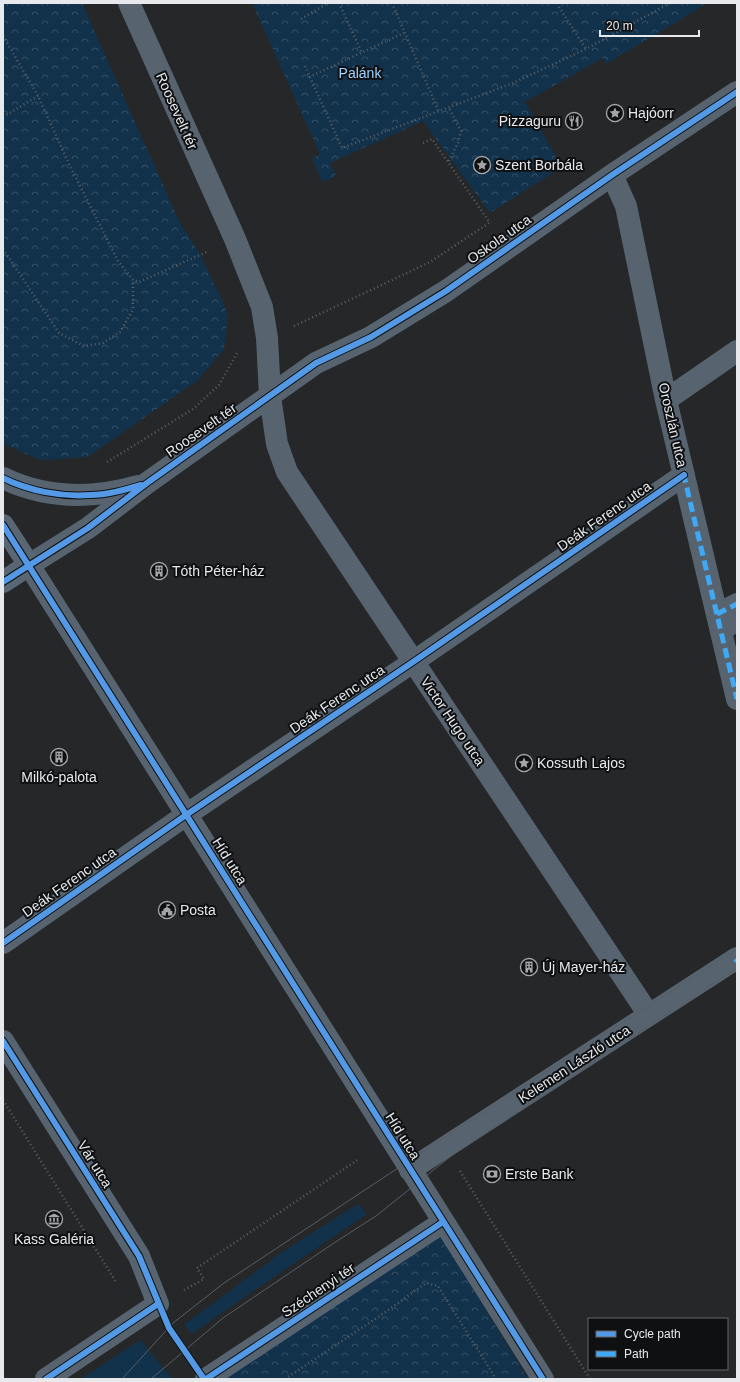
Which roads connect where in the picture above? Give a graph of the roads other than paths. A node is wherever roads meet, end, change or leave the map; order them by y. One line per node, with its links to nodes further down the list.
1 (129, 3): 5 (street, Roosevelt tér)
2 (737, 92): 3 (street, Oskola utca)
3 (612, 175): 5 (street, Oskola utca); 6 (street, Oroszlán utca)
4 (737, 351): 6 (street)
5 (270, 396): 9 (street, Roosevelt tér); 15 (street, Victor Hugo utca)
6 (666, 400): 7 (street, Oroszlán utca)
7 (684, 475): 14 (street, Oroszlán utca); 15 (street, Deák Ferenc utca)
8 (3, 478): 9 (street, Roosevelt tér)
9 (147, 483): 11 (street, Roosevelt tér)
10 (3, 525): 11 (street)
11 (29, 565): 12 (street); 17 (street, Híd utca)
12 (3, 582)
13 (737, 604): 14 (street)
14 (725, 624): 16 (street, Oroszlán utca)
15 (413, 662): 17 (street, Deák Ferenc utca); 20 (street, Victor Hugo utca)
16 (737, 699)
17 (186, 814): 18 (street, Deák Ferenc utca); 22 (street, Híd utca)
18 (3, 943)
19 (736, 959): 20 (street, Kelemen László utca)
20 (649, 1015): 22 (street, Kelemen László utca)
21 (3, 1041): 24 (street, Vár utca)
22 (410, 1170): 23 (street)
23 (443, 1222): 25 (street, Széchenyi tér); 26 (street)
24 (46, 1379)
25 (206, 1379)
26 (543, 1379)

